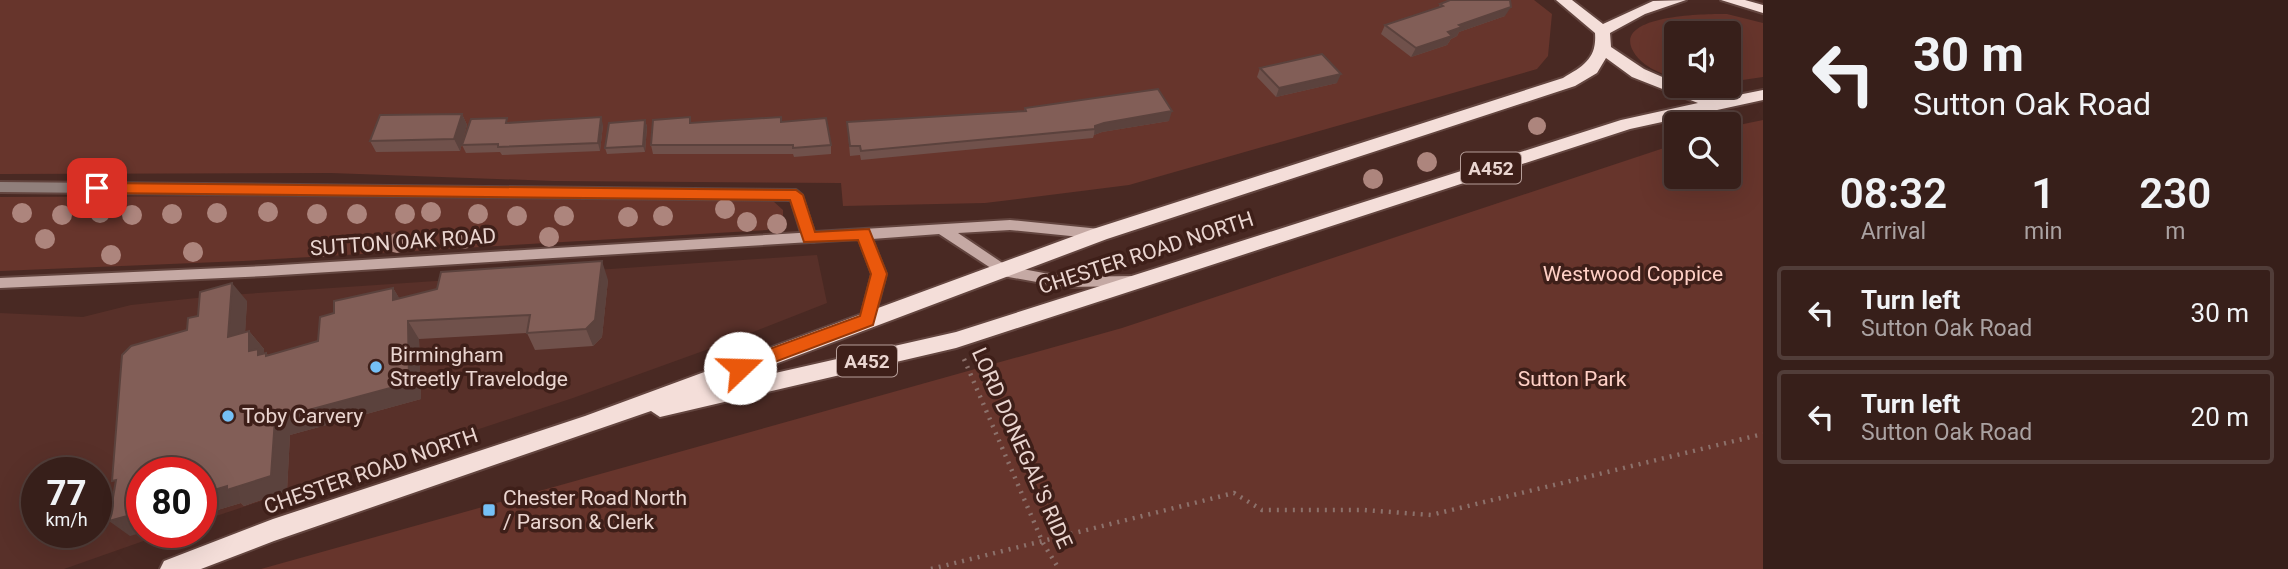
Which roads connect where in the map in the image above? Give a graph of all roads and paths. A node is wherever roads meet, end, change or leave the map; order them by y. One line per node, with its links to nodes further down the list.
1 (1563, 0): 6 (highway)
2 (1679, 0): 4 (highway)
3 (1728, 0): 5 (highway)
4 (1653, 1): 6 (highway)
5 (1763, 9)
6 (1602, 31): 7 (highway)
7 (1604, 49): 9 (highway); 13 (highway, CHESTER ROAD NORTH / A452)
8 (1763, 95): 9 (highway)
9 (1714, 104): 16 (highway, CHESTER ROAD NORTH / A452)
10 (0, 187): 14 (street)
11 (943, 230): 12 (main road, SUTTON OAK ROAD); 13 (main road, SUTTON OAK ROAD); 15 (main road)
12 (863, 233): 14 (main road, SUTTON OAK ROAD); 18 (main road)
13 (1100, 234): 15 (highway, CHESTER ROAD NORTH / A452)
14 (809, 238): 17 (main road, SUTTON OAK ROAD)
15 (1003, 271): 16 (main road); 18 (highway, CHESTER ROAD NORTH / A452)
16 (1143, 281): 19 (highway, CHESTER ROAD NORTH / A452)
17 (0, 283)
18 (867, 320): 20 (highway, CHESTER ROAD NORTH / A452)
19 (956, 340): 20 (highway, CHESTER ROAD NORTH / A452); 22 (path, LORD DONEGAL'S RIDE)
20 (587, 425): 23 (highway, CHESTER ROAD NORTH / A452)
21 (1763, 434): 22 (path)
22 (1044, 543): 24 (path); 25 (path, LORD DONEGAL'S RIDE)
23 (172, 569)
24 (931, 569)
25 (1059, 569)

